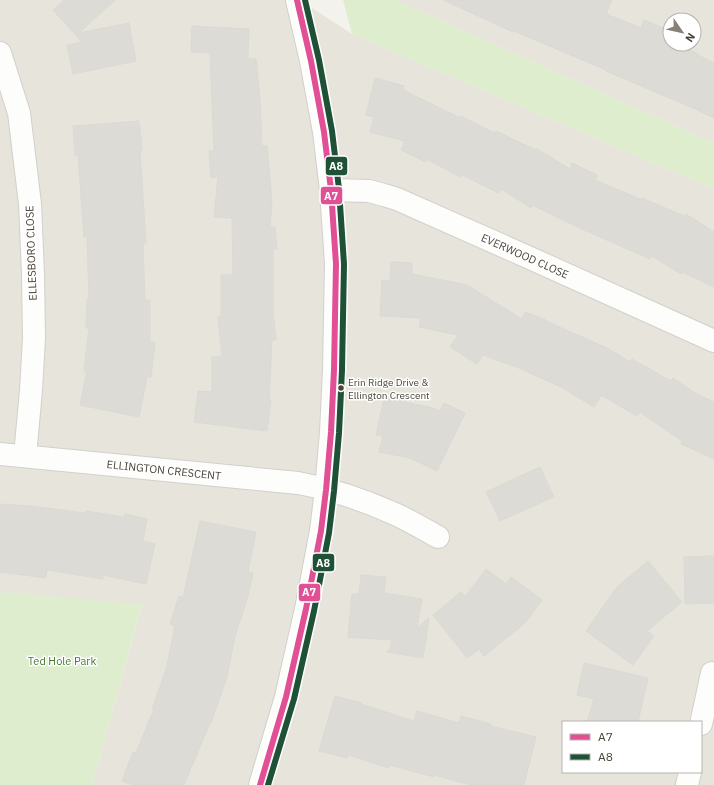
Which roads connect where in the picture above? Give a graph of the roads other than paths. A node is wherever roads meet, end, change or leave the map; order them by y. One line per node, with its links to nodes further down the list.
1 (297, 0): 3 (street)
2 (0, 53): 6 (street, ELLESBORO CLOSE)
3 (331, 190): 4 (street, EVERWOOD CLOSE); 7 (street)
4 (714, 341)
5 (0, 454): 6 (street, ELLINGTON CRESCENT)
6 (25, 456): 7 (street, ELLINGTON CRESCENT)
7 (326, 490): 8 (street, ELLINGTON CRESCENT); 12 (street)
8 (438, 537)
9 (712, 673): 10 (street)
10 (702, 721)
11 (690, 773): 13 (street)
12 (260, 785)
13 (687, 785)

